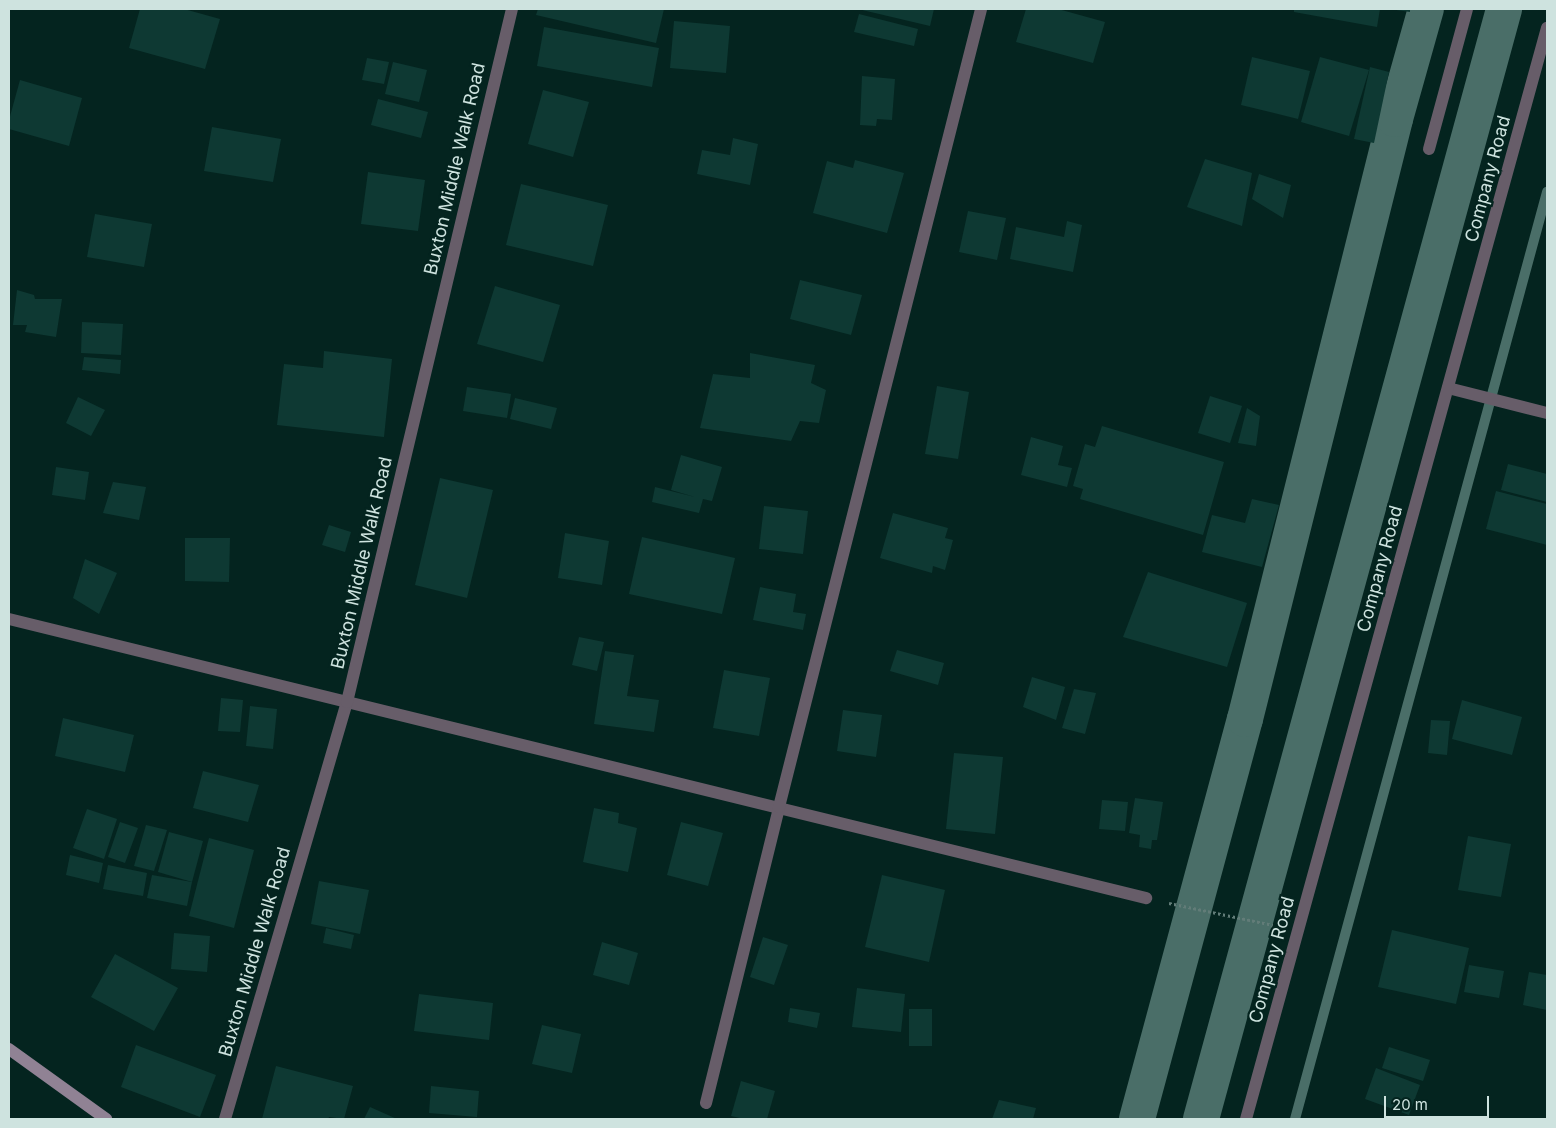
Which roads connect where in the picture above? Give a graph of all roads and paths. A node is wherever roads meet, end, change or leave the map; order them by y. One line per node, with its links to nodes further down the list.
1 (512, 9): 9 (street, Buxton Middle Walk Road)
2 (981, 9): 10 (street)
3 (1467, 9): 5 (street)
4 (1547, 28): 6 (street, Company Road)
5 (1430, 149)
6 (1448, 388): 7 (street); 17 (street, Company Road)
7 (1547, 413)
8 (9, 619): 9 (street)
9 (346, 702): 10 (street); 16 (street, Buxton Middle Walk Road)
10 (779, 807): 11 (street); 14 (street)
11 (1146, 898): 12 (path)
12 (1265, 923)
13 (9, 1049): 15 (main road)
14 (706, 1103)
15 (106, 1119)
16 (225, 1119)
17 (1246, 1119)

